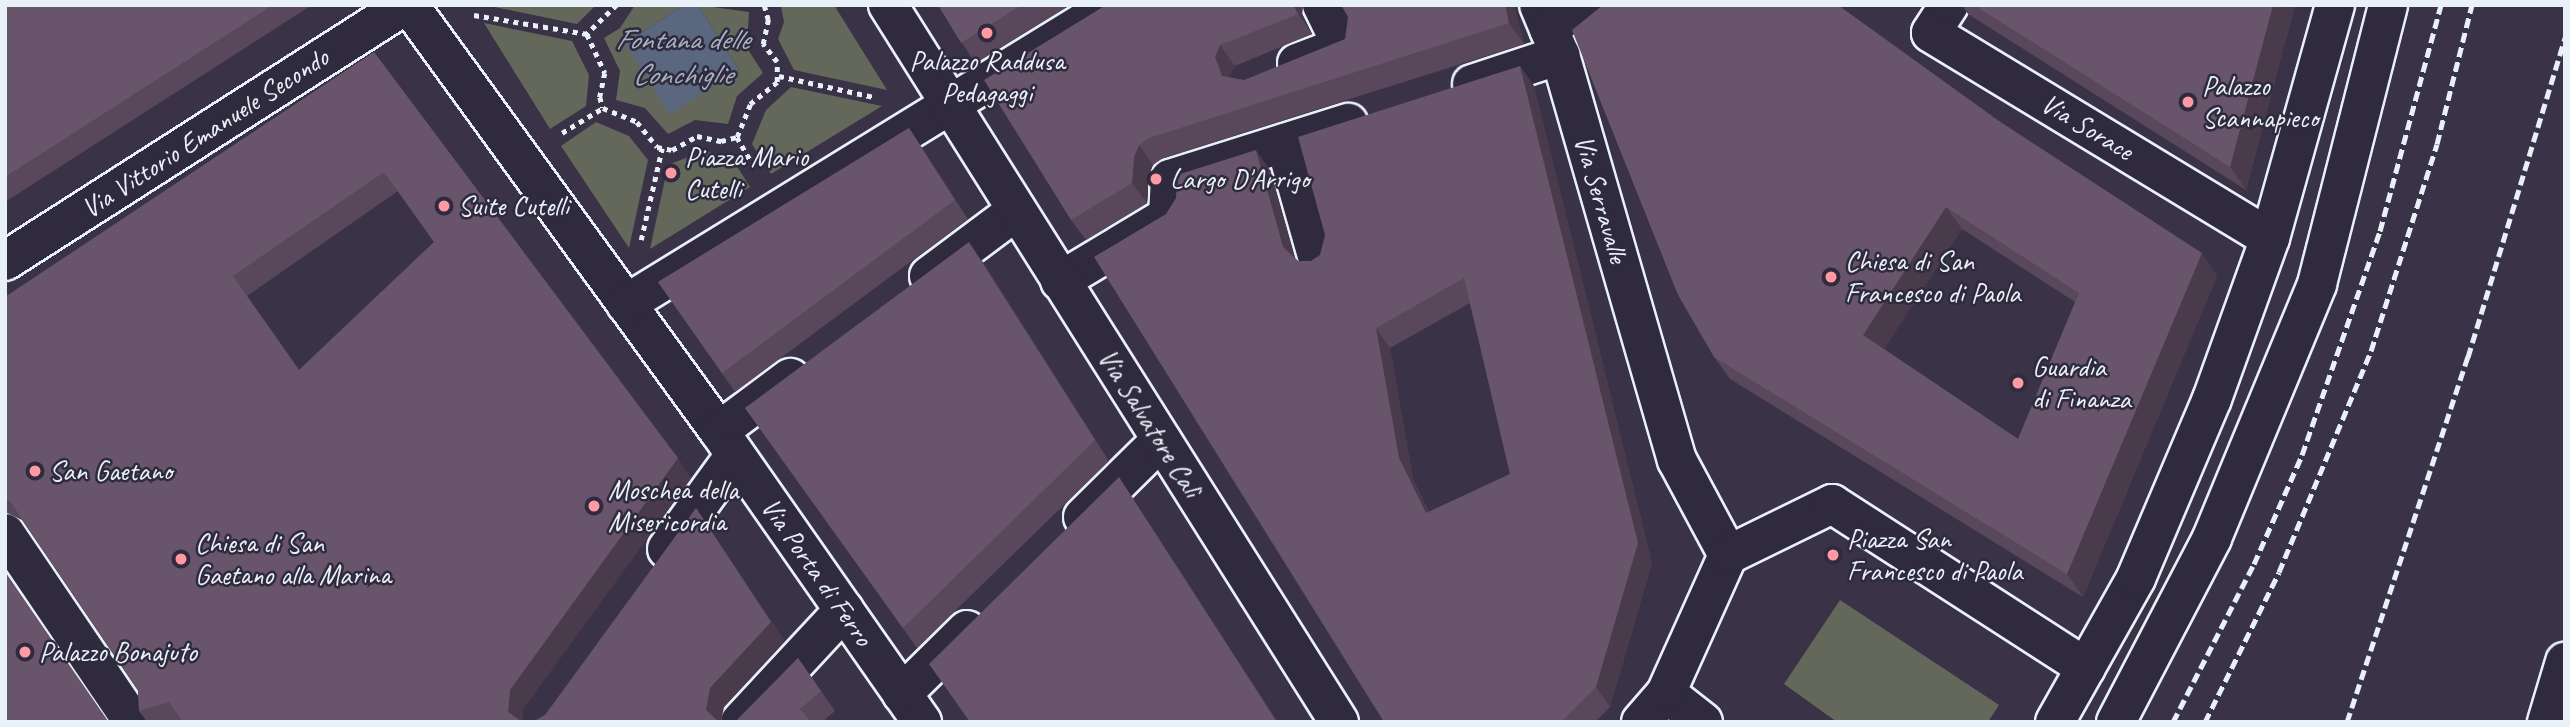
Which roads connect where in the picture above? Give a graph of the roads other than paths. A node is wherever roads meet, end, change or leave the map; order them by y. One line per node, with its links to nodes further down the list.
1 (407, 5): 18 (street, Via Vittorio Emanuele Secondo); 21 (street, Via Porta di Ferro)
2 (888, 5): 13 (street, Via Salvatore Calì)
3 (1112, 5): 13 (street)
4 (1322, 5): 10 (street)
5 (1582, 5): 9 (street)
6 (1949, 5): 16 (street, Via Sorace)
7 (2334, 5): 16 (street)
8 (2388, 5): 41 (street)
9 (1549, 30): 11 (street); 27 (street, Via Serravalle)
10 (1264, 75)
11 (1432, 97)
12 (1380, 113): 14 (street)
13 (955, 114): 15 (street, Via Salvatore Calì); 21 (street)
14 (1285, 143): 17 (street); 19 (street)
15 (1016, 211): 19 (street, Via Salvatore Calì); 20 (street)
16 (2270, 238): 32 (street)
17 (1318, 260)
18 (5, 261)
19 (1060, 281): 23 (street, Via Salvatore Calì)
20 (895, 301)
21 (632, 312): 24 (street, Via Porta di Ferro)
22 (818, 358): 24 (street)
23 (1161, 440): 26 (street); 37 (street, Via Salvatore Calì)
24 (727, 443): 28 (street); 30 (street, Via Porta di Ferro)
25 (5, 533): 35 (street)
26 (1062, 538)
27 (1728, 555): 32 (street); 33 (street)
28 (646, 577)
29 (992, 606): 34 (street)
30 (844, 610): 34 (street, Via Porta di Ferro); 36 (street)
31 (2565, 662): 42 (street)
32 (2086, 668): 40 (street)
33 (1666, 693): 38 (street); 39 (street)
34 (912, 708)
35 (133, 722)
36 (740, 722)
37 (1339, 722)
38 (1641, 722)
39 (1703, 722)
40 (2055, 722)
41 (2116, 722)
42 (2547, 722)

